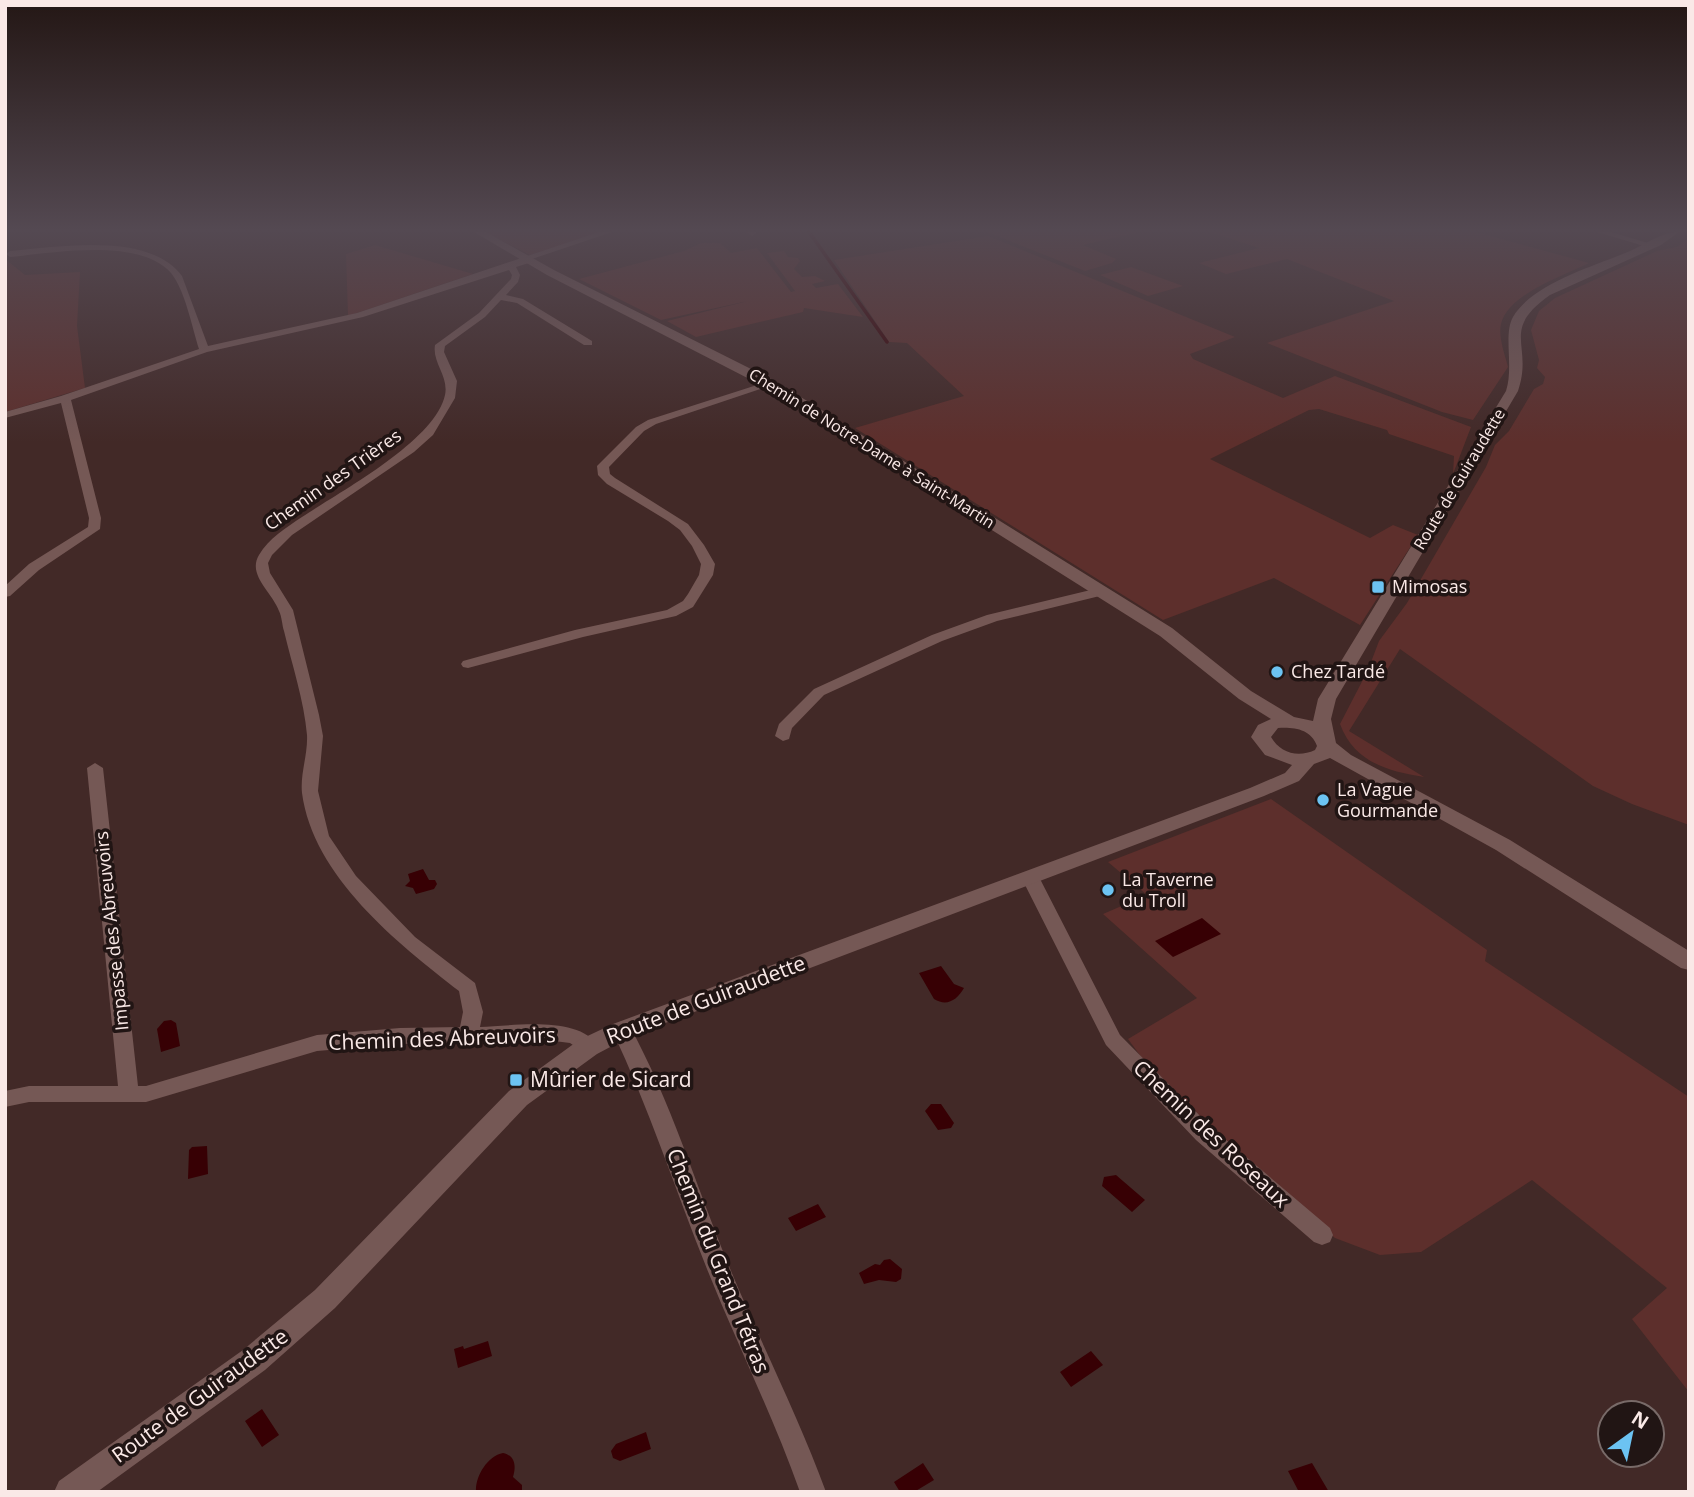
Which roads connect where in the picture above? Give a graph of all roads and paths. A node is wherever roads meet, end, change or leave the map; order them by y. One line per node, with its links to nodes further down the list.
1 (186, 302): 8 (street)
2 (401, 302): 8 (street)
3 (495, 302): 27 (street, Chemin des Trières)
4 (521, 302): 7 (street)
5 (613, 302): 9 (street, Chemin de Notre-Dame à Saint-Martin)
6 (1532, 302): 16 (street, Route de Guiraudette)
7 (588, 342)
8 (204, 350): 10 (street)
9 (771, 384): 12 (street, Chemin de Notre-Dame à Saint-Martin); 14 (street)
10 (65, 398): 11 (street); 13 (street)
11 (5, 415)
12 (1103, 591): 15 (street, Chemin de Notre-Dame à Saint-Martin); 19 (street)
13 (5, 593)
14 (468, 664)
15 (1245, 695): 17 (street, Chemin de Notre-Dame à Saint-Martin); 18 (street, Chemin de Notre-Dame à Saint-Martin)
16 (1327, 699): 17 (street, Route de Guiraudette); 20 (street, Route de Guiraudette)
17 (1292, 722): 18 (street); 20 (street, Chemin de Notre-Dame à Saint-Martin)
18 (1267, 726): 21 (street, Chemin de Notre-Dame à Saint-Martin)
19 (783, 736)
20 (1318, 750): 21 (street); 23 (street, Route de Guiraudette); 25 (street)
21 (1279, 755): 23 (street)
22 (95, 768): 29 (street, Impasse des Abreuvoirs)
23 (1270, 786): 24 (street, Route de Guiraudette)
24 (1030, 877): 26 (street, Route de Guiraudette); 31 (street, Chemin des Roseaux)
25 (1689, 962)
26 (622, 1030): 28 (street, Route de Guiraudette); 33 (street, Chemin du Grand Tétras)
27 (469, 1035): 28 (street, Chemin des Abreuvoirs); 29 (street, Chemin des Abreuvoirs)
28 (589, 1047): 32 (street, Route de Guiraudette)
29 (130, 1094): 30 (street, Chemin des Abreuvoirs)
30 (5, 1099)
31 (1322, 1235)
32 (70, 1492)
33 (813, 1492)

